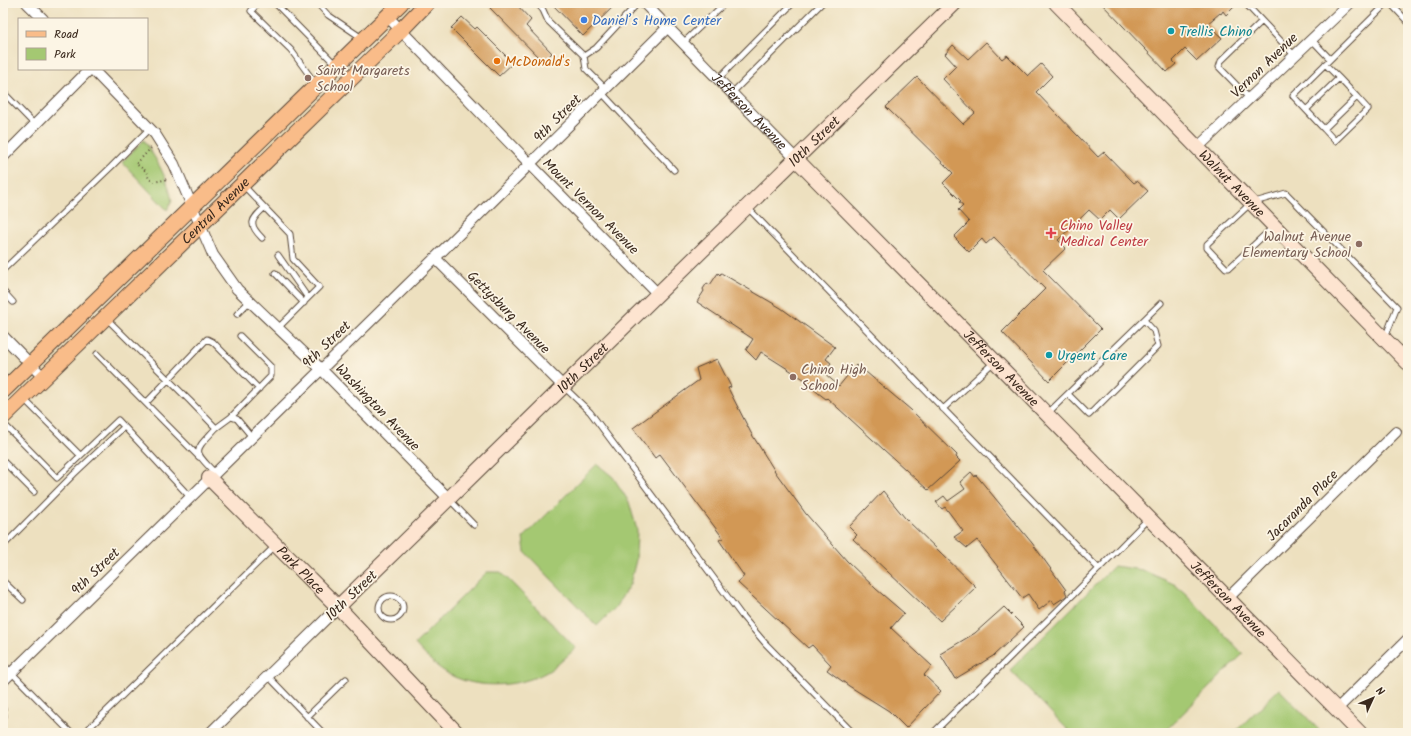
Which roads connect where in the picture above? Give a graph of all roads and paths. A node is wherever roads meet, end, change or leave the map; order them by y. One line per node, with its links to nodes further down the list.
1 (27, 3): 18 (street)
2 (258, 3): 35 (lane)
3 (275, 3): 30 (lane)
4 (317, 3): 23 (lane)
5 (401, 3): 17 (main road, Central Avenue)
6 (427, 3): 22 (main road, Central Avenue)
7 (537, 3): 27 (lane)
8 (644, 3): 21 (street, Jefferson Avenue); 27 (lane)
9 (725, 3): 25 (lane)
10 (793, 3): 34 (lane)
11 (822, 3): 38 (lane)
12 (955, 3): 49 (street, 10th Street)
13 (1056, 3): 47 (street, Walnut Avenue)
14 (1245, 3): 19 (lane)
15 (1350, 3): 24 (street, Vernon Avenue)
16 (1389, 3): 20 (lane); 28 (lane)
17 (388, 16): 22 (street, Mount Vernon Avenue); 23 (main road, Central Avenue)
18 (42, 18)
19 (1262, 21): 26 (lane); 40 (lane)
20 (1408, 22)
21 (668, 27): 25 (street, Jefferson Avenue); 36 (street, 9th Street)
22 (401, 30): 41 (main road, Central Avenue); 50 (street, Mount Vernon Avenue)
23 (365, 39): 30 (main road, Central Avenue); 41 (main road)
24 (1311, 39): 26 (street, Vernon Avenue); 28 (lane)
25 (684, 43): 34 (street, Jefferson Avenue)
26 (1294, 55): 40 (street, Vernon Avenue)
27 (584, 56): 36 (lane)
28 (1330, 59): 29 (lane)
29 (1325, 64): 33 (lane); 42 (lane)
30 (337, 66): 35 (main road, Central Avenue)
31 (90, 70): 43 (street)
32 (92, 70): 44 (street, Washington Avenue)
33 (1339, 78): 39 (lane); 42 (lane)
34 (718, 79): 38 (street, Jefferson Avenue)
35 (317, 86): 55 (main road, Central Avenue)
36 (604, 91): 50 (street, 9th Street); 51 (lane)
37 (3, 92): 43 (lane)
38 (732, 93): 49 (street, Jefferson Avenue)
39 (1357, 96): 45 (lane); 45 (lane)
40 (1249, 98): 47 (street, Vernon Avenue)
41 (325, 104): 53 (main road, Central Avenue)
42 (1306, 110): 45 (lane)
43 (35, 125): 48 (street)
44 (150, 128): 55 (street, Washington Avenue); 63 (lane)
45 (1324, 129)
46 (151, 148): 52 (path)
47 (1197, 148): 54 (street, Walnut Avenue)
48 (3, 156)
49 (796, 159): 56 (street, 10th Street); 80 (street, Jefferson Avenue)
50 (530, 164): 62 (street, 9th Street); 66 (street, Mount Vernon Avenue)
51 (674, 170)
52 (168, 179)
53 (242, 185): 57 (lane); 58 (main road, Central Avenue)
54 (1251, 203): 59 (street, Walnut Avenue); 59 (lane); 78 (lane)
55 (192, 206): 58 (street, Washington Avenue); 82 (main road, Central Avenue)
56 (747, 207): 66 (street, 10th Street); 92 (lane)
57 (264, 208): 60 (lane); 67 (lane)
58 (200, 226): 68 (street, Washington Avenue); 73 (main road, Central Avenue)
59 (1274, 226): 78 (street, Walnut Avenue)
60 (262, 238)
61 (278, 255): 67 (lane)
62 (435, 258): 83 (street, 9th Street); 86 (street, Gettysburg Avenue)
63 (3, 270)
64 (275, 274): 70 (lane)
65 (3, 291): 69 (lane)
66 (658, 294): 86 (street, 10th Street)
67 (308, 298): 70 (lane)
68 (250, 301): 72 (lane); 75 (street, Washington Avenue)
69 (13, 302)
70 (304, 303): 75 (lane)
71 (1161, 303): 74 (lane)
72 (237, 314)
73 (105, 317): 84 (main road, Central Avenue); 85 (lane)
74 (1144, 320): 89 (lane); 89 (lane)
75 (278, 328): 83 (street, Washington Avenue)
76 (3, 336): 82 (street)
77 (240, 336): 87 (lane)
78 (1384, 339): 81 (street, Walnut Avenue)
79 (97, 354): 91 (lane)
80 (995, 361): 92 (lane); 93 (street, Jefferson Avenue)
81 (1408, 363)
82 (30, 364): 84 (street); 88 (main road, Central Avenue)
83 (321, 369): 100 (street, 9th Street); 107 (street, Washington Avenue)
84 (43, 377): 90 (main road, Central Avenue)
85 (168, 379): 87 (lane); 91 (lane); 98 (lane)
86 (563, 386): 107 (street, 10th Street); 133 (lane)
87 (259, 389): 95 (lane)
88 (3, 391)
89 (1068, 394): 93 (lane)
90 (22, 398): 94 (main road, Central Avenue); 101 (lane)
91 (146, 402): 102 (lane)
92 (944, 409): 112 (lane)
93 (1047, 414): 108 (street, Jefferson Avenue)
94 (3, 417)
95 (231, 417): 98 (lane); 100 (lane)
96 (3, 424): 101 (lane)
97 (124, 427): 101 (lane); 106 (lane); 111 (lane)
98 (216, 428): 102 (lane)
99 (1396, 432): 114 (street, Jacaranda Place)
100 (252, 436): 104 (street, 9th Street)
101 (80, 455)
102 (200, 457): 104 (lane)
103 (3, 461): 105 (lane)
104 (212, 476): 106 (street, 9th Street); 110 (street, Park Place)
105 (34, 492)
106 (190, 497): 120 (street, 9th Street)
107 (448, 499): 109 (lane); 116 (street, 10th Street)
108 (1150, 518): 112 (lane); 114 (street, Jefferson Avenue)
109 (474, 525)
110 (276, 545): 116 (street, Park Place); 129 (lane)
111 (3, 546)
112 (1099, 569): 134 (lane)
113 (3, 580): 115 (lane)
114 (1228, 598): 125 (street, Jefferson Avenue)
115 (23, 600)
116 (338, 607): 121 (street, 10th Street); 132 (street, Park Place)
117 (389, 620): 117 (lane)
118 (1408, 639): 125 (street)
119 (3, 664): 120 (lane)
120 (11, 673): 123 (street, 9th Street); 128 (lane)
121 (268, 676): 126 (lane); 130 (street, 10th Street)
122 (346, 679): 126 (lane)
123 (3, 681)
124 (3, 709): 127 (lane)
125 (1337, 710): 135 (street, Jefferson Avenue)
126 (307, 717): 131 (lane)
127 (3, 719)
128 (71, 733)
129 (84, 733)
130 (210, 733)
131 (322, 733)
132 (458, 733)
133 (853, 733)
134 (933, 733)
135 (1360, 733)

